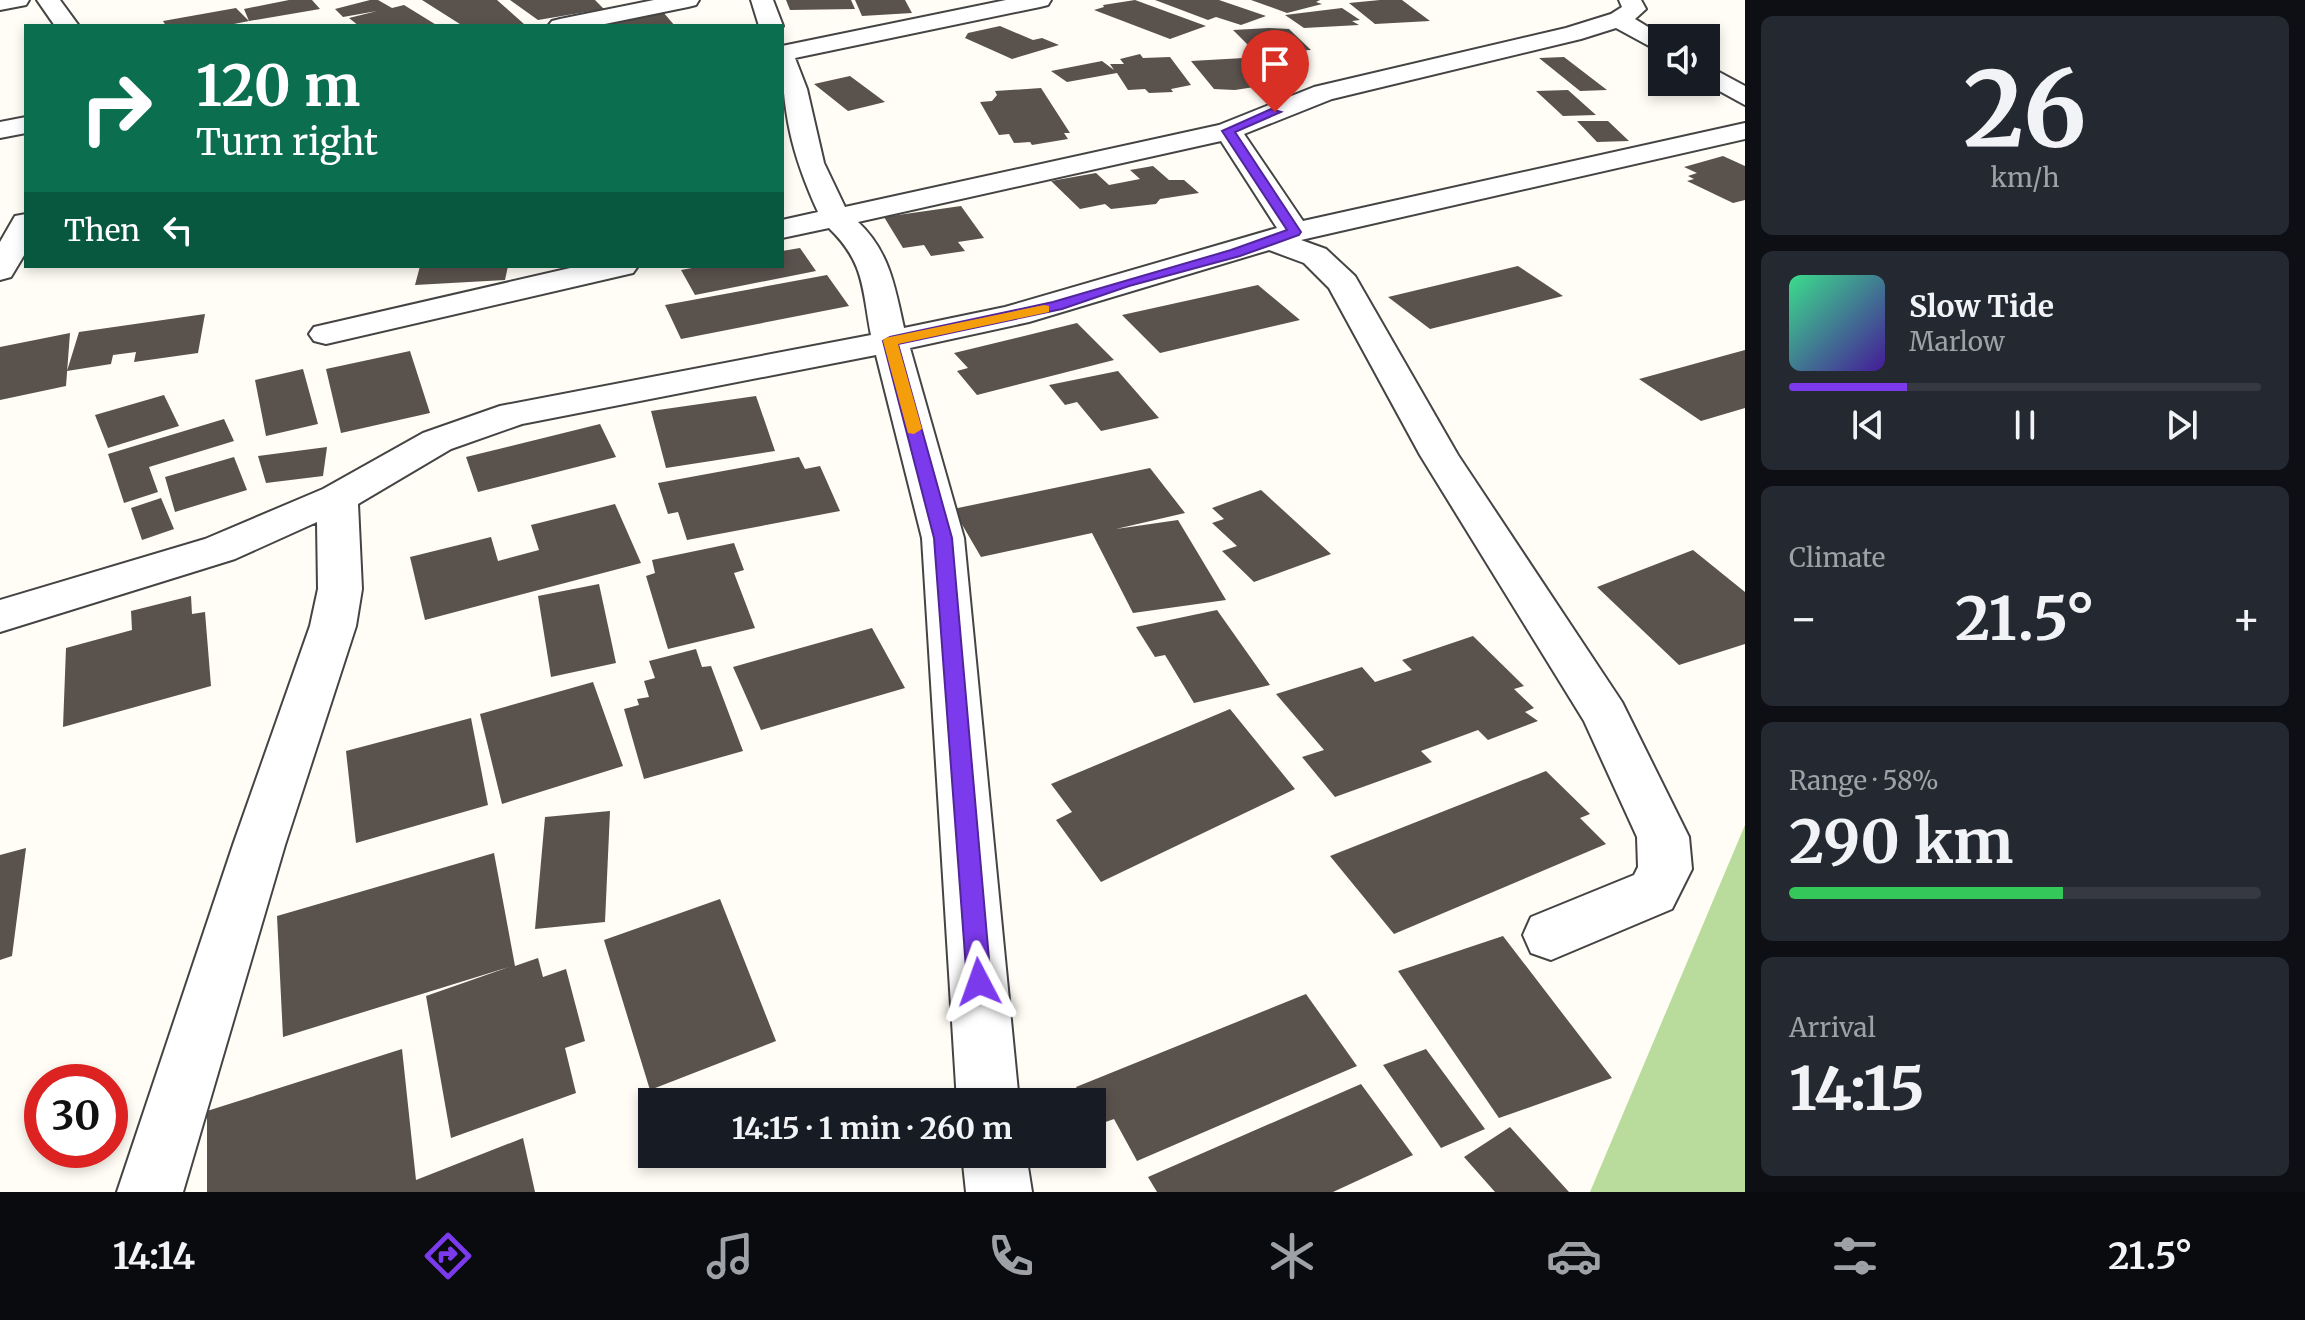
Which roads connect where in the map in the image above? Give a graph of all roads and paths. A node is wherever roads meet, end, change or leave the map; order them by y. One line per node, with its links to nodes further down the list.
1 (18, 0): 6 (street)
2 (48, 0): 8 (street)
3 (688, 0): 9 (street)
4 (762, 0): 10 (street)
5 (1040, 0): 12 (street)
6 (0, 3)
7 (1625, 10): 11 (street); 18 (street)
8 (66, 24)
9 (570, 24)
10 (770, 24)
11 (1648, 32)
12 (784, 54)
13 (784, 60): 20 (street)
14 (1720, 82): 15 (street)
15 (1745, 97)
16 (24, 125): 17 (street)
17 (0, 130)
18 (1228, 131): 20 (street); 23 (street)
19 (1745, 131): 23 (street)
20 (835, 217): 22 (street); 27 (street)
21 (24, 227): 25 (street)
22 (784, 229)
23 (1283, 236): 27 (street); 30 (street)
24 (613, 268): 26 (street)
25 (0, 270)
26 (326, 334)
27 (890, 341): 28 (street); 31 (street)
28 (337, 498): 29 (street); 33 (street)
29 (0, 616)
30 (1551, 935)
31 (987, 1088)
32 (996, 1168): 34 (street)
33 (150, 1192)
34 (999, 1192)

